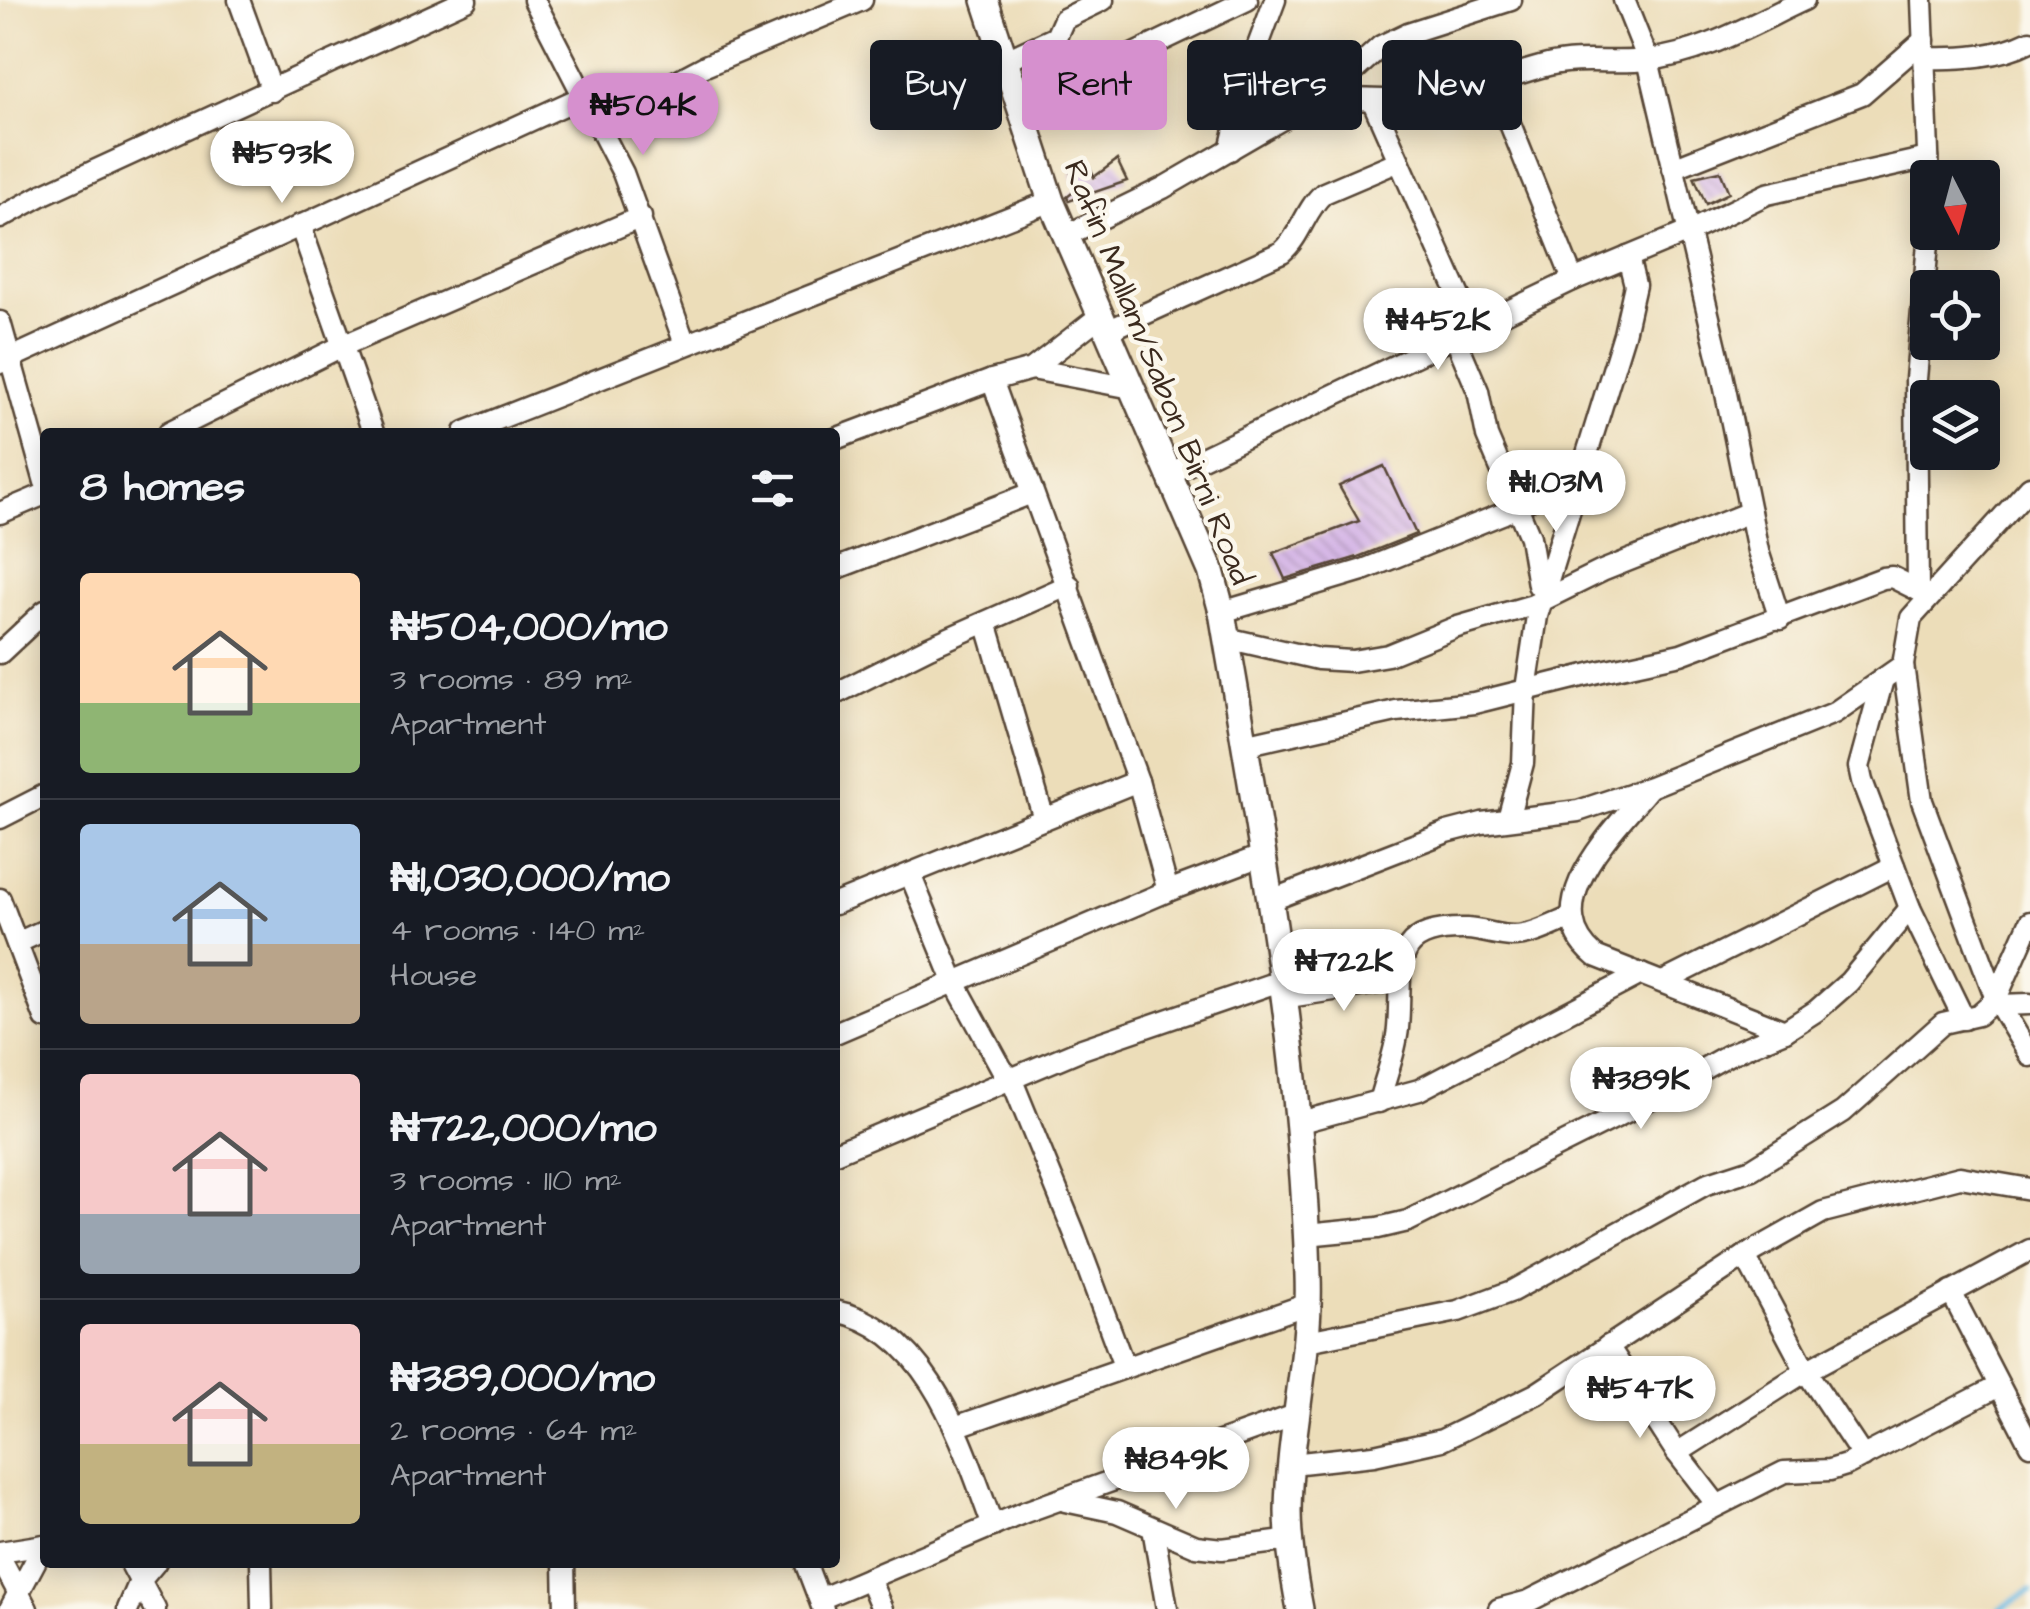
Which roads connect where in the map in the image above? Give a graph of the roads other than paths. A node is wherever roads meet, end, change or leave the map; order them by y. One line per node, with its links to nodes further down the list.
1 (239, 0): 19 (street)
2 (466, 0): 19 (street)
3 (534, 0): 20 (street)
4 (862, 0): 25 (street)
5 (986, 0): 16 (street, Rafin Mallam/Sabon Birni Road)
6 (1103, 0): 16 (street)
7 (1247, 0): 24 (street)
8 (1275, 0): 28 (street)
9 (1511, 0): 17 (street)
10 (1624, 0): 15 (street)
11 (1804, 0): 15 (street)
12 (1922, 0): 14 (street)
13 (2030, 41): 14 (street)
14 (1925, 49): 29 (street); 31 (street)
15 (1648, 60): 18 (street); 31 (street)
16 (1004, 61): 24 (street, Rafin Mallam/Sabon Birni Road)
17 (1362, 63)
18 (1522, 74)
19 (272, 91): 35 (street)
20 (584, 96): 25 (street); 36 (street)
21 (1382, 101): 23 (street)
22 (1362, 102): 23 (street)
23 (1373, 102): 30 (street)
24 (1020, 108): 33 (street, Rafin Mallam/Sabon Birni Road)
25 (598, 123): 34 (street)
26 (1263, 130): 28 (street)
27 (1513, 130): 41 (street)
28 (1230, 150): 38 (street)
29 (1928, 160)
30 (1399, 162): 43 (street); 44 (street)
31 (1673, 168): 37 (street)
32 (1910, 171): 37 (street)
33 (1051, 201): 38 (street, Rafin Mallam/Sabon Birni Road); 45 (street)
34 (641, 216): 45 (street); 46 (street)
35 (0, 218)
36 (300, 225): 46 (street); 47 (street)
37 (1688, 232): 40 (street); 62 (street)
38 (1065, 236): 43 (street, Rafin Mallam/Sabon Birni Road)
39 (1927, 250): 66 (street)
40 (1628, 257): 41 (street); 57 (street)
41 (1573, 280): 44 (street)
42 (0, 322): 47 (street)
43 (1104, 323): 48 (street); 50 (street, Rafin Mallam/Sabon Birni Road)
44 (1464, 333): 56 (street); 61 (street)
45 (685, 344): 53 (street)
46 (342, 346): 51 (street); 52 (street)
47 (5, 360): 55 (street)
48 (1032, 369): 49 (street); 50 (street)
49 (992, 380): 54 (street); 59 (street)
50 (1132, 388): 56 (street, Rafin Mallam/Sabon Birni Road)
51 (177, 428)
52 (372, 428)
53 (475, 428)
54 (840, 436)
55 (40, 467)
56 (1169, 474): 71 (street, Rafin Mallam/Sabon Birni Road)
57 (1578, 476): 61 (street); 67 (street)
58 (2030, 487): 66 (street)
59 (1032, 493): 64 (street); 65 (street)
60 (40, 496): 63 (street)
61 (1517, 508): 67 (street); 71 (street)
62 (1750, 512): 67 (street); 69 (street)
63 (0, 514)
64 (840, 567)
65 (1069, 586): 70 (street); 78 (street)
66 (1924, 593): 69 (street); 73 (street)
67 (1546, 597): 71 (street); 75 (street)
68 (40, 616): 72 (street)
69 (1780, 619): 75 (street)
70 (986, 622): 76 (street); 82 (street)
71 (1224, 625): 77 (street, Rafin Mallam/Sabon Birni Road)
72 (0, 653)
73 (1903, 666): 74 (street); 101 (street)
74 (1883, 680): 79 (street); 85 (street)
75 (1526, 690): 77 (street); 83 (street)
76 (840, 692)
77 (1244, 745): 84 (street, Rafin Mallam/Sabon Birni Road)
78 (1138, 781): 82 (street); 87 (street)
79 (1650, 787): 83 (street); 92 (street)
80 (40, 798): 81 (street)
81 (0, 818)
82 (1044, 820): 86 (street)
83 (1508, 820): 89 (street)
84 (1262, 856): 87 (street); 89 (street, Rafin Mallam/Sabon Birni Road)
85 (1894, 866): 91 (street); 99 (street)
86 (910, 874): 90 (street); 98 (street)
87 (1168, 891): 98 (street)
88 (0, 899): 95 (street)
89 (1269, 901): 100 (street, Rafin Mallam/Sabon Birni Road)
90 (840, 902)
91 (1910, 908): 104 (street); 106 (street)
92 (1572, 917): 96 (street); 97 (street)
93 (2030, 922): 101 (street)
94 (40, 932): 95 (street)
95 (17, 944): 103 (street)
96 (1641, 974): 99 (street); 109 (street)
97 (1398, 980): 100 (street); 109 (street)
98 (954, 981): 105 (street); 108 (street)
99 (1663, 982): 106 (street)
100 (1281, 989): 108 (street); 110 (street, Rafin Mallam/Sabon Birni Road)
101 (1997, 1002): 102 (street); 104 (street); 107 (street)
102 (2030, 1004)
103 (40, 1005)
104 (1964, 1018): 119 (street)
105 (840, 1031)
106 (1785, 1031): 113 (street)
107 (2030, 1056)
108 (1011, 1078): 111 (street); 121 (street)
109 (1379, 1102): 110 (street)
110 (1298, 1122): 113 (street, Rafin Mallam/Sabon Birni Road)
111 (840, 1151)
112 (2030, 1189): 115 (street)
113 (1306, 1235): 117 (street, Rafin Mallam/Sabon Birni Road)
114 (2030, 1250): 116 (street)
115 (1745, 1256): 120 (street); 122 (street)
116 (1952, 1292): 122 (street); 123 (street)
117 (1308, 1304): 119 (street, Rafin Mallam/Sabon Birni Road); 121 (street)
118 (840, 1312): 125 (street)
119 (1307, 1341): 124 (street, Rafin Mallam/Sabon Birni Road)
120 (1608, 1346): 127 (street); 129 (street)
121 (1124, 1366): 125 (street)
122 (1806, 1371): 127 (street); 128 (street)
123 (1999, 1386): 126 (street); 128 (street)
124 (1298, 1414): 129 (street, Rafin Mallam/Sabon Birni Road); 130 (street)
125 (955, 1427): 132 (street)
126 (2030, 1445)
127 (1677, 1453): 131 (street)
128 (1862, 1457): 131 (street)
129 (1292, 1464): 134 (street, Rafin Mallam/Sabon Birni Road)
130 (1064, 1500): 132 (street); 133 (street)
131 (1717, 1505): 153 (street)
132 (993, 1526): 142 (street)
133 (1154, 1528): 134 (street); 151 (street)
134 (1291, 1540): 152 (street, Rafin Mallam/Sabon Birni Road)
135 (40, 1546): 136 (street)
136 (0, 1555): 143 (street)
137 (40, 1555): 143 (street)
138 (261, 1568): 148 (street)
139 (564, 1568): 149 (street)
140 (807, 1568): 144 (street)
141 (135, 1572): 146 (street); 147 (street)
142 (869, 1578): 144 (street); 150 (street)
143 (23, 1599): 145 (street)
144 (822, 1604)
145 (10, 1609)
146 (128, 1609)
147 (155, 1609)
148 (262, 1609)
149 (565, 1609)
150 (882, 1609)
151 (1167, 1609)
152 (1300, 1609)
153 (1499, 1609)

